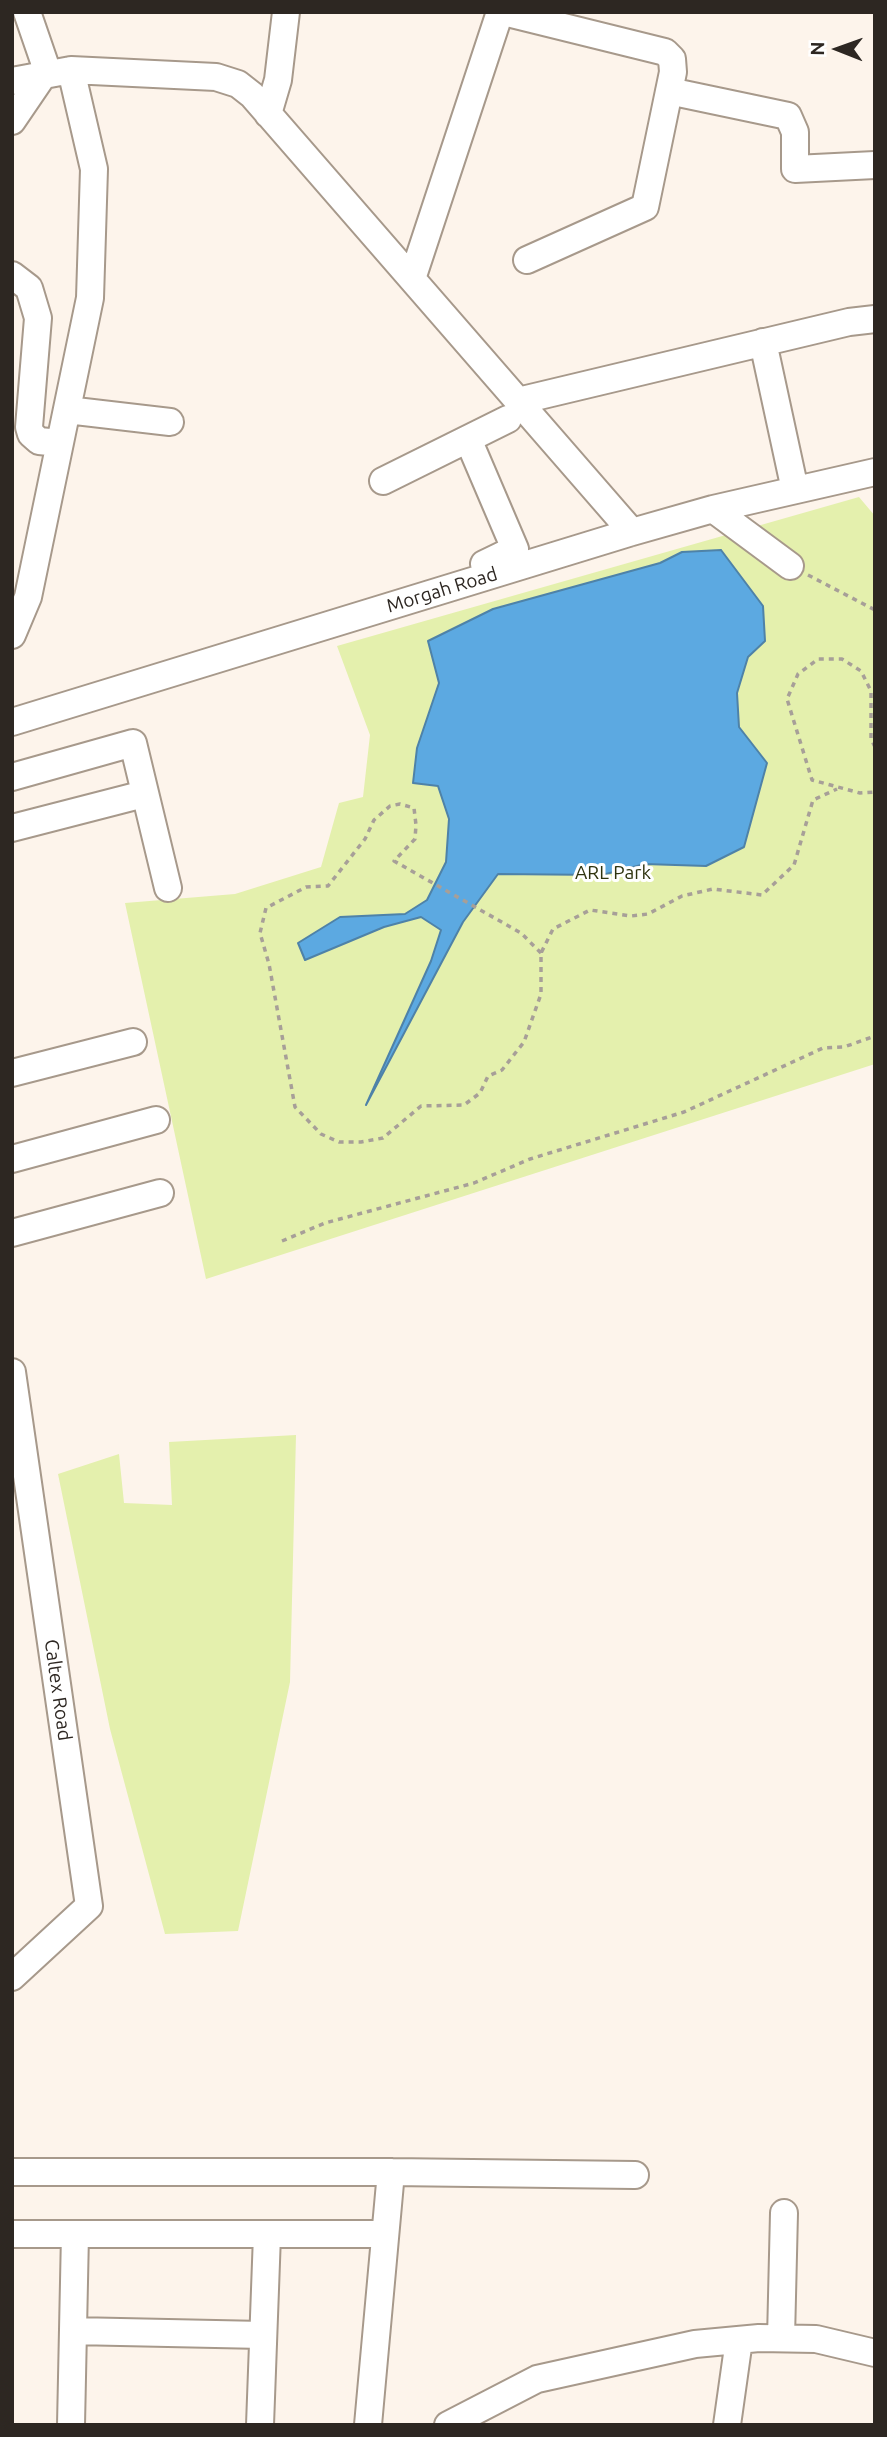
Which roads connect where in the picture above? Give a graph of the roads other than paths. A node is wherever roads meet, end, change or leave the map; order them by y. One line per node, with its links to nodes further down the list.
1 (27, 12): 4 (street)
2 (286, 12): 7 (street)
3 (501, 12): 6 (street); 12 (street)
4 (54, 72): 5 (street); 7 (street); 8 (street); 15 (street)
5 (12, 81)
6 (669, 91): 9 (street); 10 (street)
7 (268, 114): 12 (street)
8 (12, 121)
9 (875, 165)
10 (527, 260)
11 (12, 275): 18 (street)
12 (412, 279): 16 (street)
13 (875, 319): 14 (street)
14 (763, 342): 16 (street); 23 (street)
15 (67, 410): 17 (street); 20 (street)
16 (513, 410): 19 (street); 25 (street)
17 (170, 422)
18 (22, 432): 20 (street)
19 (468, 439): 22 (street); 27 (street)
20 (60, 443): 28 (street)
21 (875, 472): 23 (street, Morgah Road)
22 (383, 481)
23 (795, 490): 24 (street, Morgah Road)
24 (713, 509): 25 (street, Morgah Road); 26 (street)
25 (632, 532): 27 (street, Morgah Road)
26 (790, 566)
27 (410, 600): 29 (street, Morgah Road)
28 (12, 635)
29 (12, 722)
30 (12, 777): 31 (street)
31 (144, 794): 32 (street); 33 (street)
32 (12, 828)
33 (168, 888)
34 (133, 1042): 35 (street)
35 (12, 1073)
36 (156, 1120): 37 (street)
37 (12, 1159)
38 (160, 1193): 39 (street)
39 (12, 1233)
40 (12, 1371): 41 (street, Caltex Road)
41 (12, 1977)
42 (12, 2172): 43 (street)
43 (391, 2172): 44 (street); 48 (street)
44 (635, 2175)
45 (784, 2213): 52 (street)
46 (12, 2234): 47 (street)
47 (75, 2234): 49 (street); 50 (street)
48 (383, 2234): 49 (street); 58 (street)
49 (267, 2235): 51 (street)
50 (73, 2331): 51 (street); 56 (street)
51 (263, 2335): 57 (street)
52 (781, 2338): 53 (street); 54 (street)
53 (739, 2340): 55 (street); 59 (street)
54 (875, 2353)
55 (456, 2422)
56 (71, 2425)
57 (260, 2425)
58 (368, 2425)
59 (727, 2425)

